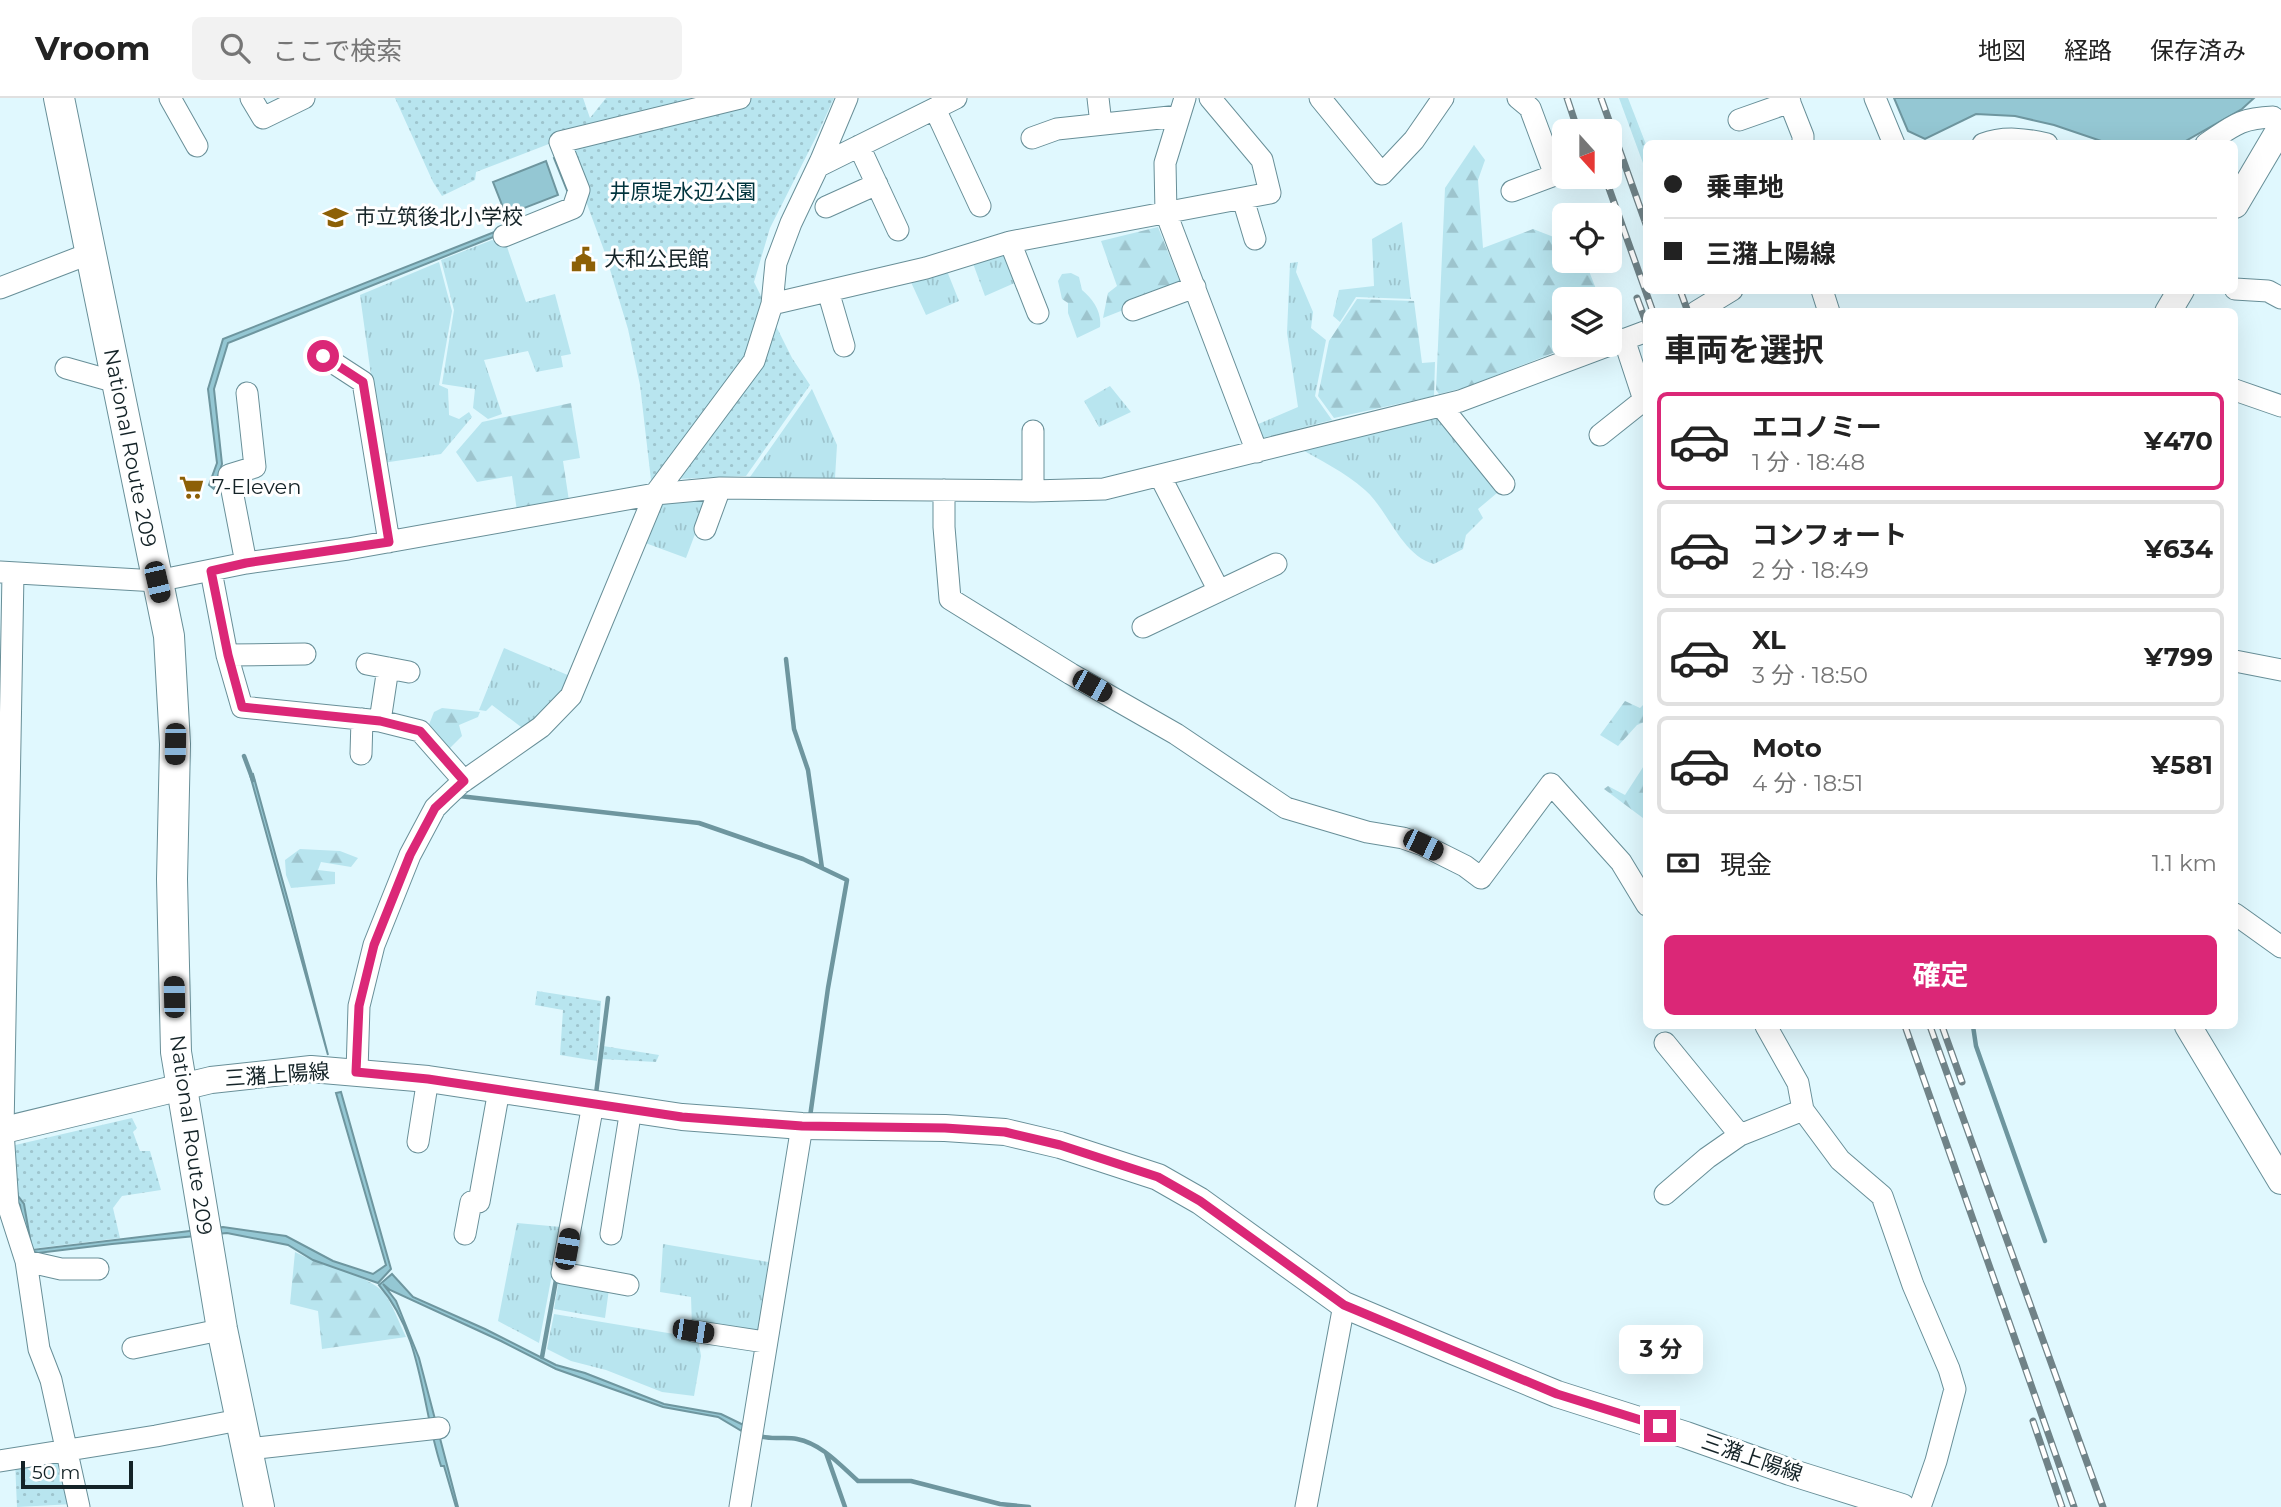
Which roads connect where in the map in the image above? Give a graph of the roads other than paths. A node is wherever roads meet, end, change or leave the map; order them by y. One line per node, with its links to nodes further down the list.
1 (59, 98): 40 (highway, National Route 209)
2 (170, 98): 26 (street)
3 (251, 98): 4 (street)
4 (304, 98)
5 (740, 98): 37 (street)
6 (846, 98): 28 (street)
7 (956, 98): 16 (street)
8 (1098, 98): 18 (street)
9 (1210, 98): 31 (street)
10 (1320, 98): 11 (street)
11 (1443, 98)
12 (1875, 98): 22 (street)
13 (1789, 100): 17 (street); 21 (street)
14 (1529, 101): 30 (street)
15 (1182, 107): 18 (street); 35 (street)
16 (935, 108): 27 (street); 33 (street)
17 (1739, 120)
18 (1101, 124): 20 (street)
19 (2277, 129): 25 (street); 32 (main road)
20 (1032, 138)
21 (1803, 140)
22 (1892, 140)
23 (1992, 140): 24 (street)
24 (2031, 140)
25 (2212, 140)
26 (198, 146)
27 (859, 146): 28 (street); 29 (street)
28 (819, 166): 47 (street)
29 (877, 184): 34 (street); 36 (street)
30 (1512, 191)
31 (1243, 198): 35 (street); 38 (street)
32 (2238, 200)
33 (981, 206)
34 (825, 207)
35 (1166, 213): 39 (street); 41 (street)
36 (898, 230)
37 (504, 236)
38 (1255, 239)
39 (1010, 242): 44 (street); 50 (street)
40 (91, 253): 42 (street); 78 (highway, National Route 209)
41 (1195, 287): 49 (street); 65 (street)
42 (0, 288)
43 (2238, 289): 46 (street)
44 (828, 291): 47 (street); 53 (street)
45 (1725, 294): 48 (street)
46 (2281, 298)
47 (772, 304): 71 (street)
48 (1703, 308)
49 (1133, 310)
50 (1038, 313)
51 (1643, 333): 52 (street)
52 (1624, 340): 59 (street); 61 (street)
53 (844, 346)
54 (323, 356): 73 (street)
55 (66, 368): 56 (street)
56 (105, 379)
57 (2238, 391): 62 (street)
58 (247, 393): 74 (street)
59 (1643, 397)
60 (1643, 401): 64 (street)
61 (1441, 406): 65 (street); 67 (street)
62 (2281, 407)
63 (1033, 431): 70 (street)
64 (1600, 435)
65 (1257, 452): 66 (street)
66 (1160, 477): 70 (street); 79 (street)
67 (1504, 484)
68 (720, 488): 69 (street); 71 (street); 72 (street)
69 (943, 490): 70 (street); 89 (street)
70 (1033, 491)
71 (655, 494): 73 (street); 88 (street)
72 (705, 529)
73 (389, 542): 74 (street)
74 (246, 563): 76 (street)
75 (1276, 564): 79 (street)
76 (211, 571): 78 (street); 82 (street)
77 (6, 572): 78 (street); 92 (street)
78 (157, 582): 97 (highway, National Route 209)
79 (1219, 591): 80 (street)
80 (1143, 627)
81 (305, 654): 82 (street)
82 (228, 655): 86 (street)
83 (2238, 662): 84 (street)
84 (2281, 670)
85 (409, 672): 86 (street)
86 (371, 720): 87 (street); 88 (street)
87 (360, 754)
88 (464, 781): 96 (street)
89 (1643, 898)
90 (2238, 916): 91 (street)
91 (2281, 947)
92 (4, 952): 104 (street)
93 (1768, 1029): 102 (street)
94 (2190, 1029): 107 (main road)
95 (1665, 1043): 105 (street)
96 (356, 1072): 97 (main road, 三潴上陽線); 98 (main road, 三潴上陽線)
97 (183, 1087): 104 (main road, 三潴上陽線); 119 (highway, National Route 209)
98 (499, 1090): 100 (main road, 三潴上陽線); 109 (street)
99 (426, 1091): 106 (street)
100 (593, 1104): 101 (main road, 三潴上陽線); 113 (street)
101 (631, 1109): 103 (main road, 三潴上陽線); 110 (street)
102 (1803, 1110): 105 (street); 129 (street)
103 (802, 1126): 114 (main road, 三潴上陽線); 117 (street)
104 (2, 1131): 111 (street)
105 (1740, 1135): 108 (street)
106 (418, 1142)
107 (2281, 1181)
108 (1665, 1194)
109 (465, 1234)
110 (611, 1234)
111 (26, 1261): 112 (street); 121 (street)
112 (98, 1269)
113 (628, 1285)
114 (1344, 1305): 127 (street); 128 (main road, 三潴上陽線)
115 (693, 1331): 117 (street)
116 (210, 1332): 118 (street)
117 (765, 1342): 126 (street)
118 (133, 1348)
119 (239, 1420): 121 (street); 122 (highway, National Route 209)
120 (439, 1429): 122 (street)
121 (66, 1449): 123 (street); 124 (street)
122 (248, 1449): 125 (highway, National Route 209)
123 (0, 1461)
124 (79, 1507)
125 (258, 1507)
126 (740, 1507)
127 (1306, 1507)
128 (1902, 1507)
129 (1920, 1507)

